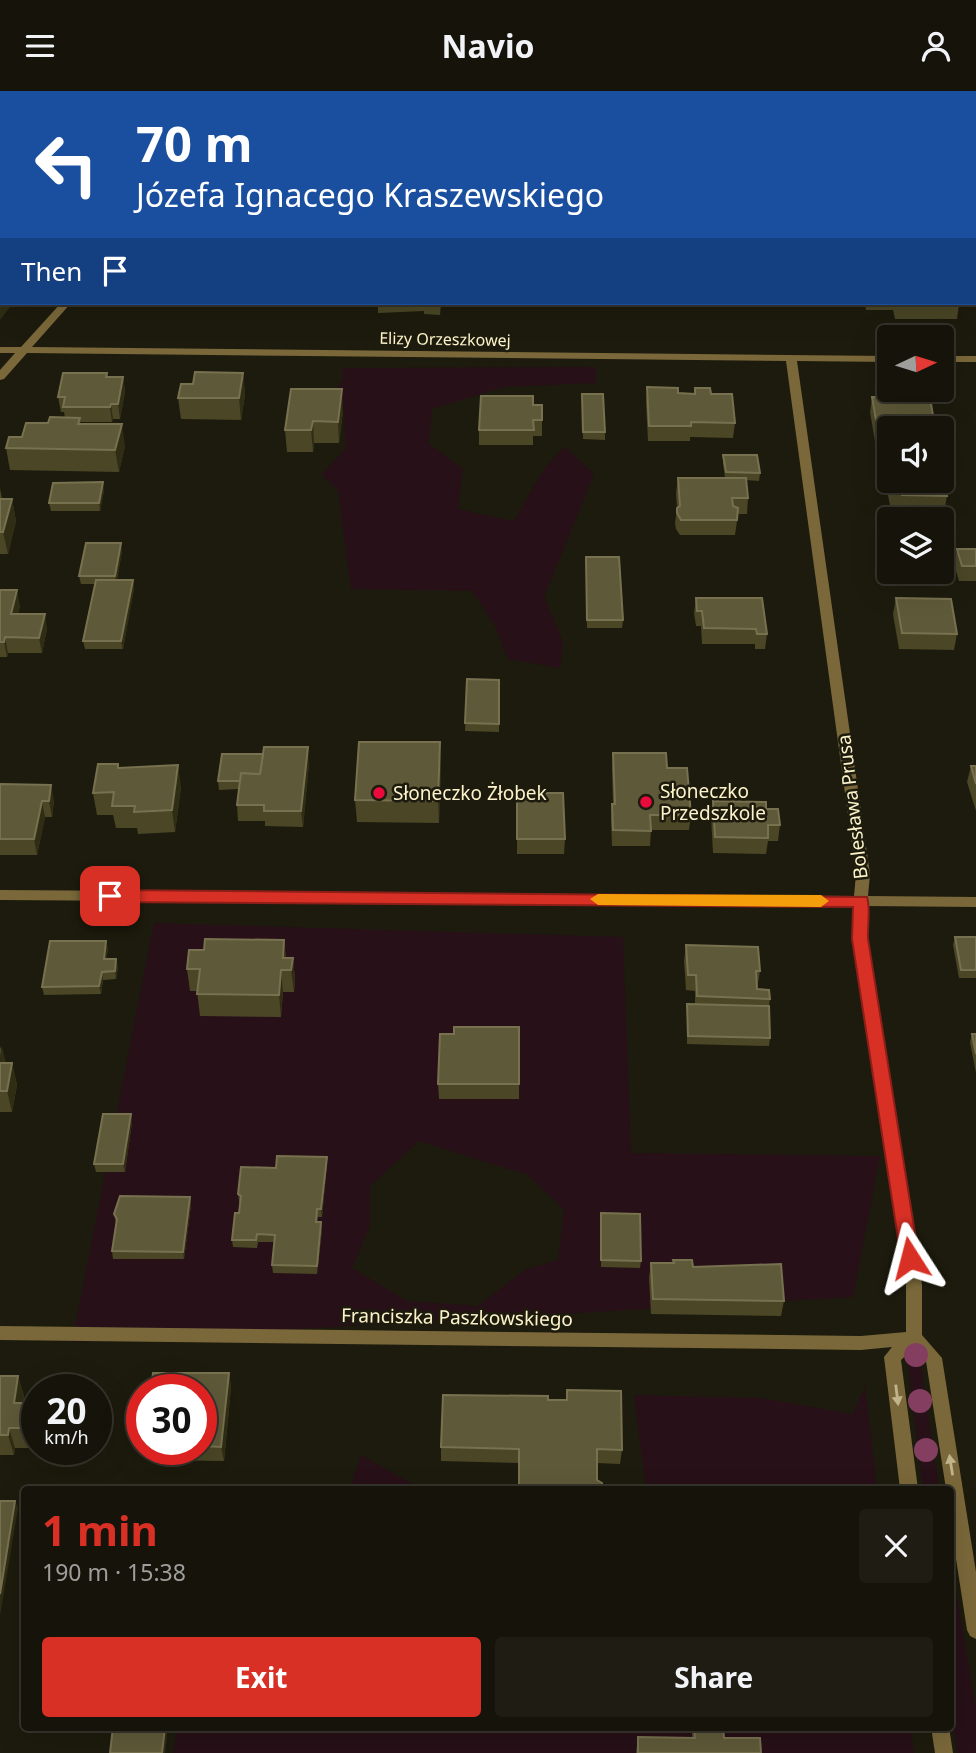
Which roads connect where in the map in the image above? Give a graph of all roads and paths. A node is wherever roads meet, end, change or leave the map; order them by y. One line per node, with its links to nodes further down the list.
1 (64, 305): 3 (street)
2 (0, 350): 3 (street, Elizy Orzeszkowej)
3 (24, 350): 4 (street, Elizy Orzeszkowej); 8 (street)
4 (791, 359): 5 (street, Elizy Orzeszkowej); 10 (street, Bolesława Prusa)
5 (877, 359)
6 (954, 359): 7 (street)
7 (976, 359)
8 (0, 377)
9 (0, 895): 10 (street)
10 (861, 901): 11 (street); 13 (street, Bolesława Prusa)
11 (976, 902)
12 (0, 1333): 13 (street, Franciszka Paszkowskiego)
13 (914, 1338): 14 (street, one-way to 14); 15 (street, one-way to 13)
14 (909, 1486)
15 (954, 1486)
16 (954, 1488): 17 (street, one-way to 16)
17 (976, 1630)
18 (941, 1731): 19 (street)
19 (944, 1753)

